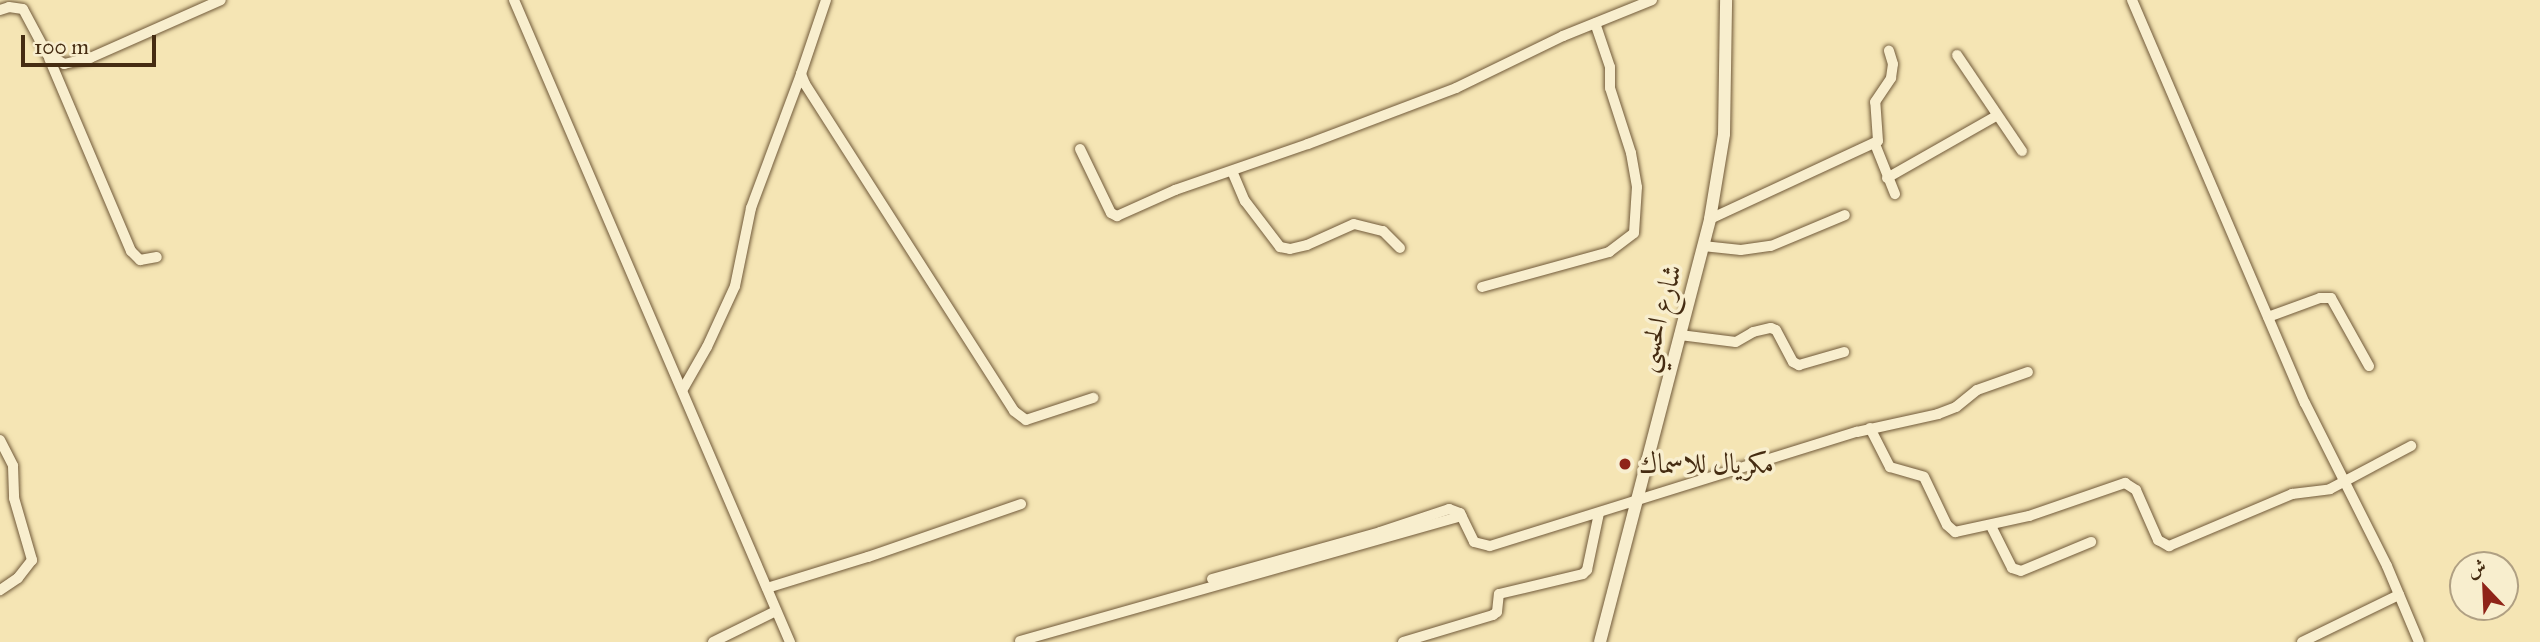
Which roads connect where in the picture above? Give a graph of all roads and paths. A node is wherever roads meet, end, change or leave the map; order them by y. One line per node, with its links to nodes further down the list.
1 (221, 0): 11 (street)
2 (514, 0): 32 (street)
3 (826, 0): 13 (street)
4 (1652, 0): 9 (street)
5 (1726, 0): 22 (street, شارع الحسي)
6 (2133, 0): 27 (street)
7 (22, 5): 8 (street); 11 (street)
8 (0, 10)
9 (1595, 23): 18 (street); 26 (street)
10 (1889, 51): 15 (street)
11 (47, 54): 25 (street)
12 (1957, 55): 14 (street)
13 (801, 74): 32 (street); 33 (street)
14 (1996, 116): 17 (street); 19 (street)
15 (1875, 144): 19 (street); 22 (street)
16 (1080, 149): 18 (street)
17 (2022, 151)
18 (1232, 171): 24 (street)
19 (1887, 178): 20 (street)
20 (1895, 194)
21 (1845, 215): 23 (street)
22 (1710, 219): 23 (street, شارع الحسي)
23 (1703, 246): 28 (street, شارع الحسي)
24 (1400, 248)
25 (157, 257)
26 (1482, 287)
27 (2268, 317): 30 (street); 37 (street)
28 (1680, 335): 29 (street); 38 (street, شارع الحسي)
29 (1844, 352)
30 (2369, 366)
31 (2028, 372): 34 (street)
32 (683, 389): 45 (street)
33 (1093, 398)
34 (1870, 428): 38 (street); 42 (street)
35 (0, 440): 46 (street)
36 (2411, 446): 37 (street)
37 (2344, 483): 42 (street); 47 (street)
38 (1636, 499): 40 (street); 53 (street, شارع الحسي)
39 (1021, 504): 45 (street)
40 (1599, 513): 41 (street); 52 (street)
41 (1462, 516): 44 (street); 49 (street)
42 (1991, 526): 43 (street)
43 (2091, 542)
44 (1212, 579)
45 (767, 588): 48 (street)
46 (0, 590)
47 (2399, 594): 54 (street); 55 (street)
48 (776, 611): 50 (street); 51 (street)
49 (1020, 641)
50 (713, 642)
51 (790, 642)
52 (1403, 642)
53 (1600, 642)
54 (2302, 642)
55 (2419, 642)

